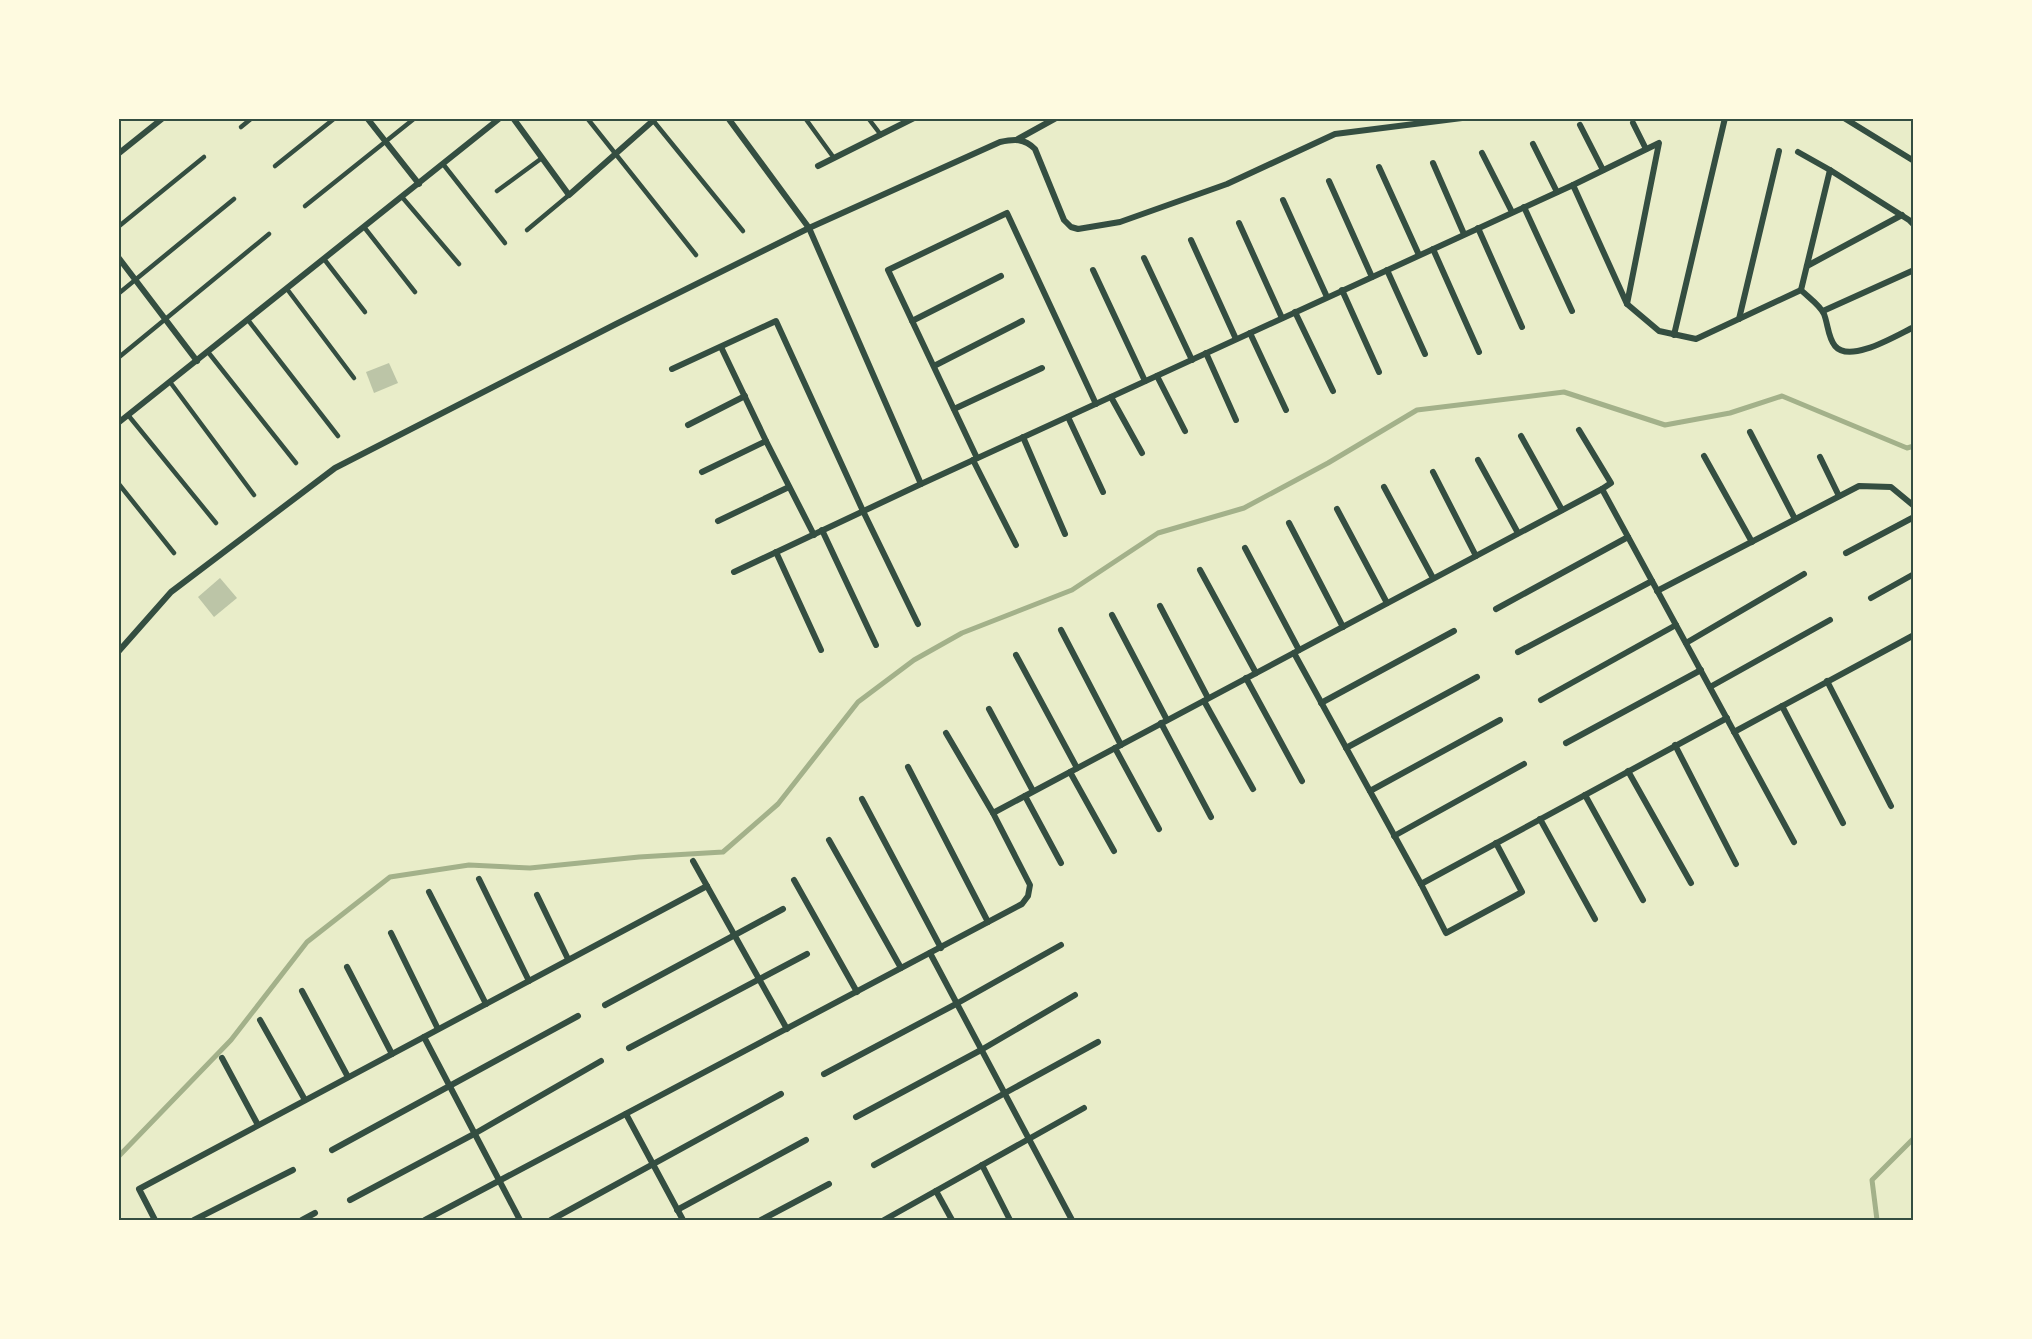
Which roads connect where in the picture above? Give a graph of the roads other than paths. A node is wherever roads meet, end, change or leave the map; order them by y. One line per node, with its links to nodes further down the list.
1 (164, 118): 29 (street)
2 (252, 118): 20 (lane)
3 (335, 118): 37 (lane)
4 (367, 118): 23 (street)
5 (415, 118): 23 (lane)
6 (500, 118): 36 (street)
7 (513, 118): 32 (street)
8 (587, 118): 30 (lane)
9 (728, 118): 59 (street)
10 (805, 118): 33 (lane)
11 (867, 118): 21 (lane)
12 (914, 118): 21 (street)
13 (1056, 118): 22 (street)
14 (1462, 118): 22 (street)
15 (1725, 118): 101 (street)
16 (1844, 118): 34 (street)
17 (653, 120): 30 (street); 62 (lane)
18 (1633, 123): 25 (street)
19 (1580, 125): 40 (street)
20 (242, 127)
21 (880, 135): 33 (street)
22 (1018, 140): 59 (street)
23 (386, 142): 43 (street); 51 (lane)
24 (1533, 144): 46 (street)
25 (1646, 149): 40 (street); 87 (street)
26 (1779, 151): 93 (street)
27 (1797, 152): 41 (street)
28 (1482, 153): 53 (street)
29 (118, 154)
30 (616, 154): 47 (street); 68 (lane)
31 (204, 157): 57 (lane)
32 (542, 158): 45 (lane); 47 (street)
33 (834, 158): 38 (street)
34 (1914, 161)
35 (1433, 163): 64 (street)
36 (443, 164): 43 (street); 66 (lane)
37 (275, 166)
38 (818, 166)
39 (1379, 167): 69 (street)
40 (1603, 170): 44 (street)
41 (1830, 170): 54 (street); 74 (street)
42 (1329, 181): 79 (street)
43 (419, 184): 48 (street)
44 (1573, 185): 46 (street); 87 (street)
45 (497, 191)
46 (1557, 192): 52 (street)
47 (569, 195): 61 (lane)
48 (402, 197): 58 (street); 73 (lane)
49 (234, 199): 80 (lane)
50 (1283, 200): 86 (street)
51 (304, 206)
52 (1524, 207): 53 (street); 91 (street)
53 (1512, 212): 60 (street)
54 (1902, 215): 56 (street); 74 (street)
55 (1239, 223): 92 (street)
56 (1914, 225)
57 (118, 227)
58 (364, 227): 72 (street); 84 (lane)
59 (809, 228): 146 (street); 197 (street)
60 (1478, 228): 64 (street); 98 (street)
61 (527, 230)
62 (743, 231)
63 (268, 234): 94 (lane)
64 (1464, 234): 67 (street)
65 (1191, 240): 102 (street)
66 (505, 243)
67 (1433, 249): 69 (street); 105 (street)
68 (696, 255)
69 (1419, 255): 76 (street)
70 (118, 257): 80 (street)
71 (1144, 258): 109 (street)
72 (324, 259): 81 (street); 89 (lane)
73 (459, 264)
74 (1807, 266): 83 (street)
75 (1093, 270): 117 (street)
76 (1386, 270): 79 (street); 107 (street)
77 (1914, 270): 88 (street)
78 (1000, 276): 96 (street)
79 (1372, 277): 82 (street)
80 (136, 280): 85 (lane); 94 (street)
81 (287, 289): 95 (street); 116 (lane)
82 (1342, 290): 86 (street); 114 (street)
83 (1801, 290): 88 (street); 93 (street)
84 (415, 292)
85 (118, 294)
86 (1327, 297): 90 (street)
87 (1627, 304): 101 (street)
88 (1823, 311): 99 (street)
89 (365, 312)
90 (1294, 312): 92 (street); 119 (street)
91 (1572, 312)
92 (1282, 318): 100 (street)
93 (1739, 319): 101 (street)
94 (166, 320): 108 (lane); 110 (street)
95 (248, 320): 104 (street); 133 (lane)
96 (912, 321): 111 (street); 122 (street)
97 (1022, 321): 111 (street)
98 (1522, 327)
99 (1914, 327)
100 (1250, 333): 102 (street); 124 (street)
101 (1674, 335)
102 (1236, 339): 106 (street)
103 (721, 347): 113 (street); 120 (street); 156 (street)
104 (207, 352): 110 (street); 142 (lane)
105 (1479, 352)
106 (1206, 353): 109 (street); 127 (street)
107 (1425, 354)
108 (118, 358)
109 (1192, 360): 115 (street)
110 (196, 361): 118 (street)
111 (934, 366): 123 (street)
112 (1042, 368): 123 (street)
113 (672, 369)
114 (1379, 372)
115 (1157, 376): 117 (street); 131 (street)
116 (354, 378)
117 (1145, 381): 121 (street)
118 (170, 382): 125 (street); 151 (lane)
119 (1333, 391)
120 (745, 396): 129 (street); 136 (street)
121 (1111, 396): 122 (street); 137 (street)
122 (1096, 404): 126 (street)
123 (954, 409): 140 (street)
124 (1286, 410)
125 (128, 415): 128 (street); 160 (lane)
126 (1068, 417): 135 (street); 150 (street)
127 (1236, 420)
128 (118, 423)
129 (688, 424)
130 (1579, 430): 149 (street)
131 (1185, 431)
132 (1750, 432): 158 (street)
133 (338, 436)
134 (1521, 436): 155 (street)
135 (1023, 437): 140 (street); 164 (street)
136 (766, 441): 143 (street); 147 (street)
137 (1142, 453)
138 (1704, 456): 167 (street)
139 (1820, 457): 152 (street)
140 (975, 459): 146 (street); 168 (street)
141 (1478, 460): 163 (street)
142 (296, 463)
143 (702, 472)
144 (1433, 472): 173 (street)
145 (118, 483): 171 (lane)
146 (921, 484): 156 (street)
147 (789, 487): 159 (street); 165 (street)
148 (1384, 487): 178 (street)
149 (1602, 489): 155 (street); 166 (street)
150 (1103, 492)
151 (254, 495)
152 (1839, 496): 153 (street); 158 (street)
153 (1914, 506)
154 (1337, 509): 182 (street)
155 (1562, 510): 163 (street)
156 (863, 511): 162 (street); 187 (street)
157 (1914, 518): 172 (street)
158 (1795, 519): 167 (street)
159 (718, 521)
160 (216, 523)
161 (1289, 523): 189 (street)
162 (822, 530): 165 (street); 194 (street)
163 (1518, 533): 173 (street)
164 (1065, 534)
165 (814, 535): 170 (street)
166 (1628, 537): 179 (street); 184 (street)
167 (1752, 542): 180 (street)
168 (1016, 545)
169 (1245, 548): 196 (street)
170 (776, 552): 175 (street); 195 (street)
171 (174, 553)
172 (1846, 553)
173 (1476, 556): 178 (street)
174 (1200, 570): 201 (street)
175 (734, 572)
176 (1804, 574): 193 (street)
177 (1914, 574): 181 (street)
178 (1433, 578): 182 (street)
179 (1652, 581): 180 (street); 198 (street)
180 (1657, 591): 188 (street)
181 (1871, 598)
182 (1387, 603): 189 (street)
183 (1161, 606): 206 (street)
184 (1496, 609)
185 (1112, 615): 213 (street)
186 (1830, 620): 205 (street)
187 (918, 624)
188 (1676, 625): 193 (street); 207 (street)
189 (1342, 627): 196 (street)
190 (1061, 630): 218 (street)
191 (1454, 631): 208 (street)
192 (1914, 635): 204 (street)
193 (1686, 643): 200 (street)
194 (876, 645)
195 (821, 650)
196 (1296, 651): 201 (street); 208 (street)
197 (118, 652)
198 (1518, 652)
199 (1016, 656): 222 (street)
200 (1701, 670): 205 (street); 216 (street)
201 (1256, 673): 203 (street)
202 (1476, 677): 219 (street)
203 (1246, 678): 206 (street); 224 (street)
204 (1827, 681): 209 (street); 231 (street)
205 (1710, 687): 211 (street)
206 (1206, 700): 213 (street); 225 (street)
207 (1541, 700)
208 (1321, 703): 219 (street)
209 (1782, 706): 214 (street); 235 (street)
210 (988, 709): 226 (street)
211 (1726, 718): 214 (street); 217 (street)
212 (1500, 720): 227 (street)
213 (1164, 722): 218 (street); 233 (street)
214 (1734, 732): 239 (street)
215 (946, 733): 232 (street)
216 (1566, 743)
217 (1676, 745): 223 (street); 244 (street)
218 (1118, 747): 222 (street); 236 (street)
219 (1346, 748): 227 (street)
220 (1524, 764): 237 (street)
221 (908, 767): 255 (street)
222 (1073, 770): 226 (street); 241 (street)
223 (1628, 771): 228 (street); 247 (street)
224 (1302, 781)
225 (1253, 789)
226 (1033, 791): 229 (street)
227 (1370, 791): 237 (street)
228 (1585, 795): 234 (street); 252 (street)
229 (1025, 796): 232 (street); 243 (street)
230 (862, 799): 259 (street)
231 (1891, 806)
232 (993, 813): 255 (street)
233 (1211, 817)
234 (1540, 819): 240 (street); 254 (street)
235 (1843, 823)
236 (1159, 829)
237 (1395, 836): 248 (street)
238 (829, 840): 264 (street)
239 (1794, 842)
240 (1496, 843): 248 (street); 248 (street)
241 (1114, 851)
242 (693, 861): 249 (street)
243 (1061, 862)
244 (1736, 864)
245 (479, 879): 266 (street)
246 (794, 880): 268 (street)
247 (1691, 883)
248 (1421, 884)
249 (707, 885): 257 (street); 262 (street)
250 (429, 892): 270 (street)
251 (537, 895): 262 (street)
252 (1643, 900)
253 (783, 909): 257 (street)
254 (1594, 919)
255 (988, 922): 259 (street)
256 (391, 933): 275 (street)
257 (735, 936): 265 (street); 272 (street)
258 (1061, 945): 271 (street)
259 (941, 948): 260 (street)
260 (930, 953): 264 (street); 271 (street)
261 (807, 954): 265 (street)
262 (568, 959): 266 (street)
263 (347, 967): 281 (street)
264 (901, 968): 268 (street)
265 (760, 980): 276 (street); 279 (street)
266 (529, 981): 270 (street)
267 (302, 991): 285 (street)
268 (857, 992): 276 (street)
269 (1075, 995): 280 (street)
270 (486, 1004): 275 (street)
271 (956, 1004): 280 (street); 284 (street)
272 (605, 1005)
273 (578, 1016): 286 (street)
274 (260, 1020): 289 (street)
275 (438, 1029): 277 (street)
276 (787, 1029): 291 (street)
277 (423, 1037): 281 (street); 286 (street)
278 (1098, 1042): 287 (street)
279 (629, 1048)
280 (981, 1050): 287 (street); 292 (street)
281 (392, 1054): 285 (street)
282 (222, 1058): 293 (street)
283 (601, 1061): 294 (street)
284 (824, 1074)
285 (348, 1077): 289 (street)
286 (450, 1087): 294 (street); 297 (street)
287 (1004, 1093): 296 (street); 299 (street)
288 (781, 1094): 298 (street)
289 (305, 1100): 293 (street)
290 (1084, 1108): 296 (street)
291 (626, 1114): 298 (street); 302 (street)
292 (856, 1117)
293 (258, 1125): 309 (street)
294 (474, 1134): 302 (street); 305 (street)
295 (806, 1140): 306 (street)
296 (1029, 1140): 300 (street); 319 (street)
297 (332, 1150)
298 (653, 1165): 306 (street); 314 (street)
299 (874, 1165)
300 (982, 1165): 304 (street); 318 (street)
301 (293, 1170): 310 (street)
302 (499, 1182): 312 (street); 313 (street)
303 (829, 1184): 316 (street)
304 (936, 1191): 308 (street); 317 (street)
305 (350, 1200)
306 (677, 1210): 315 (street)
307 (315, 1213): 311 (street)
308 (887, 1220)
309 (155, 1221)
310 (194, 1221)
311 (302, 1221)
312 (425, 1221)
313 (520, 1221)
314 (551, 1221)
315 (683, 1221)
316 (761, 1221)
317 (952, 1221)
318 (1010, 1221)
319 (1072, 1221)

